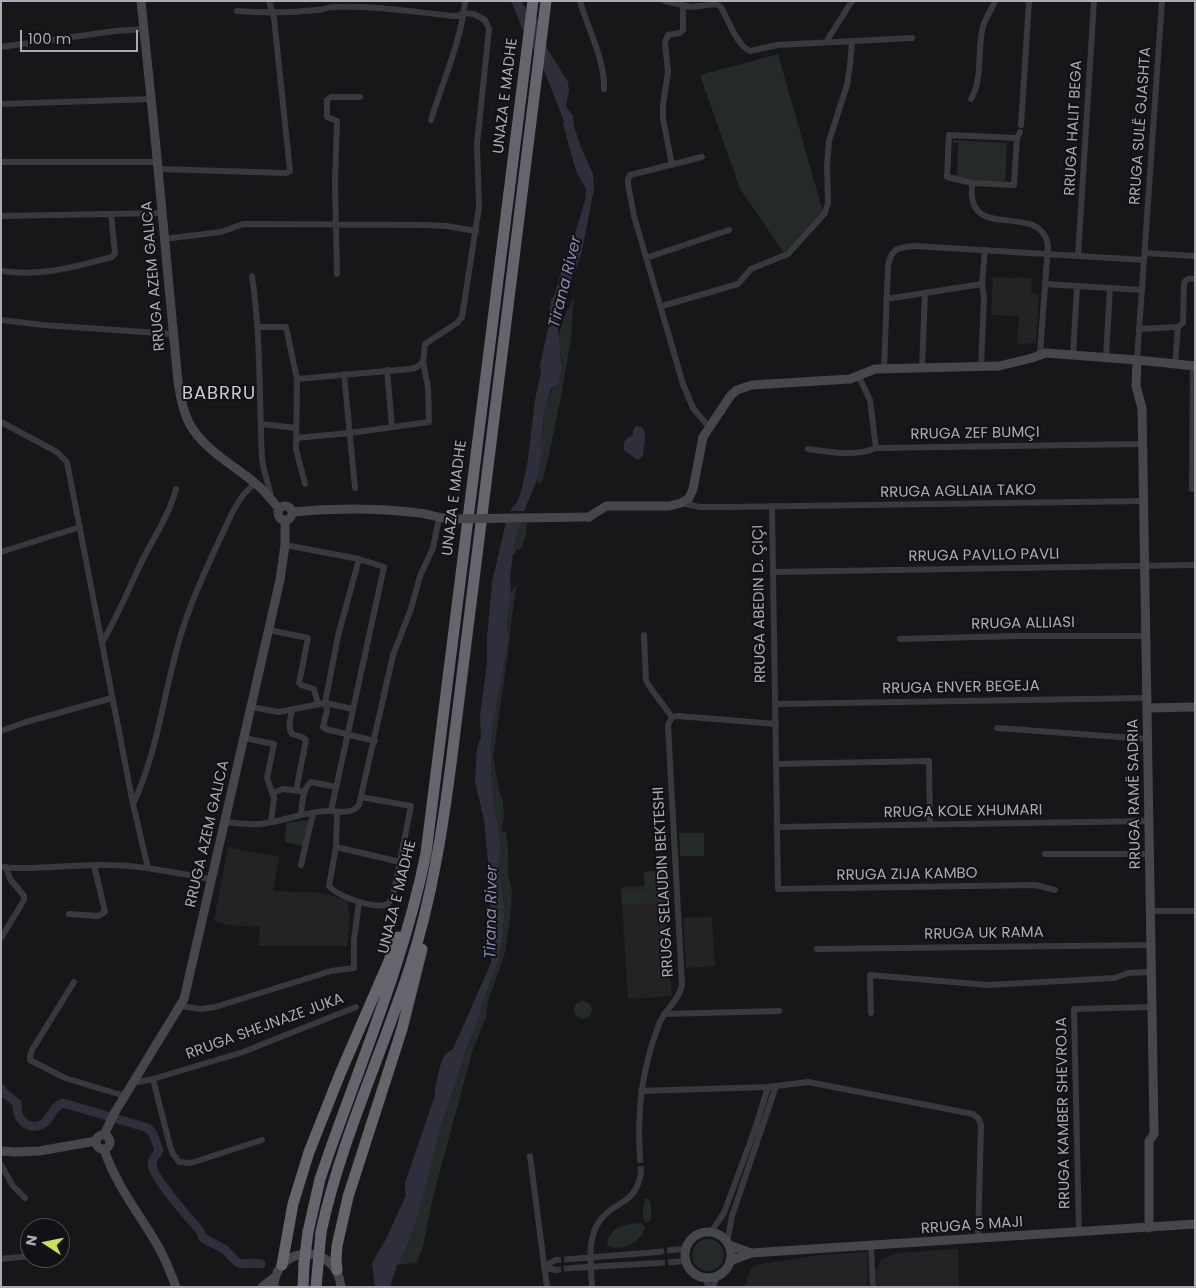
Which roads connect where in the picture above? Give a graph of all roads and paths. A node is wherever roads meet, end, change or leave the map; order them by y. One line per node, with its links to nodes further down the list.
1 (141, 1): 17 (main road, RRUGA AZEM GALICA)
2 (269, 1): 15 (street)
3 (465, 1): 16 (street)
4 (580, 1): 22 (street)
5 (665, 1): 13 (street)
6 (852, 1): 19 (street)
7 (995, 1): 25 (street)
8 (1029, 1): 28 (street)
9 (1094, 1): 44 (street, RRUGA HALIT BEGA)
10 (1162, 1): 42 (street, RRUGA SULË GJASHTA)
11 (533, 2): 125 (highway, UNAZA E MADHE)
12 (546, 3): 124 (highway, UNAZA E MADHE)
13 (683, 6): 19 (street); 32 (street)
14 (237, 11): 15 (street)
15 (272, 11): 16 (street); 31 (street)
16 (464, 12): 27 (street); 39 (street)
17 (144, 29): 21 (street); 24 (main road, RRUGA AZEM GALICA)
18 (912, 38): 20 (street)
19 (826, 42): 20 (street)
20 (852, 42): 59 (street)
21 (1, 47)
22 (604, 89)
23 (360, 97): 37 (street)
24 (151, 99): 26 (street); 31 (main road, RRUGA AZEM GALICA)
25 (971, 99)
26 (1, 104)
27 (431, 120)
28 (1017, 138): 33 (street); 33 (street)
29 (702, 157): 32 (street)
30 (1, 162): 31 (street)
31 (158, 165): 34 (main road, RRUGA AZEM GALICA)
32 (672, 165): 46 (street)
33 (972, 183): 43 (street)
34 (162, 213): 35 (street); 40 (main road, RRUGA AZEM GALICA)
35 (111, 214): 36 (street); 48 (street)
36 (1, 216)
37 (336, 224): 39 (street); 40 (street); 49 (street)
38 (729, 230): 46 (street)
39 (476, 231): 69 (street)
40 (164, 239): 64 (main road, RRUGA AZEM GALICA)
41 (985, 250): 43 (street); 52 (street); 58 (street)
42 (1145, 253): 45 (street); 47 (street, RRUGA SULË GJASHTA)
43 (1047, 254): 44 (street); 53 (street)
44 (1078, 256): 47 (street)
45 (1195, 256)
46 (646, 258): 59 (street)
47 (1144, 260): 56 (street, RRUGA SULË GJASHTA)
48 (1, 271)
49 (337, 274)
50 (252, 276): 61 (street)
51 (1195, 279): 62 (street)
52 (982, 284): 57 (street); 72 (street)
53 (1045, 284): 54 (street); 65 (street)
54 (1077, 286): 55 (street); 66 (street)
55 (1110, 288): 56 (street); 67 (street)
56 (1142, 290): 63 (street, RRUGA SULË GJASHTA)
57 (925, 293): 58 (street); 74 (street)
58 (886, 299): 73 (street)
59 (662, 306): 82 (street)
60 (1, 320): 64 (street)
61 (257, 327): 78 (street); 80 (street)
62 (1178, 327): 63 (street); 70 (street)
63 (1139, 329): 68 (street, RRUGA SULË GJASHTA)
64 (173, 334): 89 (main road, RRUGA AZEM GALICA)
65 (1040, 354): 66 (main road); 72 (main road)
66 (1073, 356): 67 (main road)
67 (1106, 357): 68 (main road)
68 (1137, 360): 70 (main road); 86 (main road, RRUGA RAMË SADRIA)
69 (423, 362): 75 (street); 81 (street)
70 (1175, 364): 71 (main road)
71 (1194, 366): 93 (street)
72 (981, 367): 74 (main road)
73 (884, 369): 74 (main road); 77 (main road)
74 (922, 369)
75 (387, 370): 76 (street); 81 (street)
76 (344, 374): 78 (street); 84 (street)
77 (858, 375): 82 (main road); 87 (street)
78 (297, 379): 83 (street)
79 (1, 422): 102 (street)
80 (262, 424): 83 (street); 94 (street)
81 (392, 427): 84 (street)
82 (709, 427): 96 (main road)
83 (296, 428): 85 (street)
84 (350, 433): 85 (street); 91 (street)
85 (296, 438): 90 (street)
86 (1143, 444): 87 (street, RRUGA ZEF BUMÇI); 95 (main road, RRUGA RAMË SADRIA)
87 (876, 448): 88 (street, RRUGA ZEF BUMÇI)
88 (808, 449)
89 (255, 483): 94 (main road, RRUGA AZEM GALICA); 139 (street)
90 (305, 484)
91 (355, 488)
92 (176, 489): 113 (street)
93 (1192, 489)
94 (271, 499): 98 (main road, RRUGA AZEM GALICA)
95 (1144, 501): 97 (street, RRUGA AGLLAIA TAKO); 107 (main road, RRUGA RAMË SADRIA)
96 (681, 503): 97 (street, RRUGA ABEDIN D. ÇIÇI); 100 (main road, RRUGA ABEDIN D. ÇIÇI, bridge)
97 (772, 506): 108 (street, RRUGA ABEDIN D. ÇIÇI)
98 (279, 509): 99 (main road); 101 (main road)
99 (292, 512): 100 (main road); 101 (main road)
100 (439, 518): 132 (street)
101 (285, 520): 103 (main road, RRUGA AZEM GALICA)
102 (80, 527): 104 (street); 113 (street)
103 (284, 545): 105 (street); 109 (main road, RRUGA AZEM GALICA)
104 (1, 552)
105 (359, 559): 116 (street); 120 (street)
106 (1195, 565): 107 (street, RRUGA PAVLLO PAVLI)
107 (1145, 566): 108 (street, RRUGA PAVLLO PAVLI); 111 (main road, RRUGA RAMË SADRIA)
108 (773, 572): 117 (street, RRUGA ABEDIN D. ÇIÇI)
109 (269, 630): 116 (street); 118 (main road, RRUGA AZEM GALICA)
110 (644, 635): 123 (street)
111 (1146, 636): 112 (street, RRUGA ALLIASI); 115 (main road, RRUGA RAMË SADRIA)
112 (900, 639)
113 (103, 641): 114 (street)
114 (112, 698): 128 (street); 139 (street)
115 (1147, 698): 117 (street, RRUGA ENVER BEGEJA); 121 (main road, RRUGA RAMË SADRIA)
116 (322, 704): 120 (street); 122 (street); 129 (street)
117 (776, 704): 126 (street, RRUGA ABEDIN D. ÇIÇI)
118 (251, 707): 122 (street); 130 (main road, RRUGA AZEM GALICA)
119 (1195, 707): 121 (main road)
120 (353, 708): 129 (street)
121 (1147, 708): 131 (main road, RRUGA RAMË SADRIA)
122 (292, 710): 135 (street)
123 (672, 717): 126 (street); 173 (street, RRUGA SELAUDIN BEKTESHI)
124 (456, 720): 214 (highway); 223 (highway, bridge)
125 (441, 722): 210 (highway); 222 (highway, UNAZA E MADHE, bridge)
126 (776, 724): 133 (street, RRUGA ABEDIN D. ÇIÇI)
127 (997, 728): 131 (street)
128 (1, 731)
129 (348, 735): 132 (street); 134 (street)
130 (244, 738): 136 (street); 144 (main road, RRUGA AZEM GALICA)
131 (1148, 739): 143 (main road, RRUGA RAMË SADRIA)
132 (374, 741): 138 (street)
133 (776, 764): 146 (street); 147 (street, RRUGA ABEDIN D. ÇIÇI)
134 (336, 787): 137 (street); 140 (street)
135 (296, 790): 136 (street); 137 (street)
136 (272, 792): 145 (street)
137 (305, 792): 142 (street)
138 (361, 797): 140 (street); 151 (street)
139 (133, 804): 155 (street)
140 (334, 812): 141 (street); 148 (street)
141 (312, 813): 142 (street); 153 (street)
142 (301, 815): 145 (street)
143 (1149, 821): 146 (street, RRUGA KOLE XHUMARI); 150 (main road, RRUGA RAMË SADRIA)
144 (225, 822): 145 (street); 156 (main road, RRUGA AZEM GALICA)
145 (271, 822)
146 (930, 824): 147 (street, RRUGA KOLE XHUMARI)
147 (777, 827): 157 (street, RRUGA ABEDIN D. ÇIÇI)
148 (336, 847): 151 (street); 159 (street)
149 (1045, 854): 150 (street)
150 (1149, 854): 160 (main road, RRUGA RAMË SADRIA)
151 (400, 862): 159 (street)
152 (94, 865): 154 (street); 155 (street); 162 (street)
153 (301, 865)
154 (4, 867): 163 (street)
155 (148, 868): 156 (street)
156 (211, 879): 168 (main road, RRUGA AZEM GALICA)
157 (778, 889): 158 (street, RRUGA ZIJA KAMBO)
158 (1055, 890)
159 (358, 902): 168 (street)
160 (1150, 911): 161 (street); 164 (main road, RRUGA RAMË SADRIA)
161 (1195, 911)
162 (69, 914)
163 (1, 938)
164 (1151, 945): 165 (street, RRUGA UK RAMA); 166 (main road, RRUGA RAMË SADRIA)
165 (817, 949)
166 (1151, 972): 170 (main road, RRUGA RAMË SADRIA); 172 (street)
167 (74, 982): 179 (street)
168 (181, 1006): 175 (main road, RRUGA AZEM GALICA)
169 (356, 1007): 174 (street, RRUGA SHEJNAZE JUKA)
170 (1152, 1007): 191 (main road, RRUGA RAMË SADRIA); 193 (street, RRUGA KAMBER SHEVROJA)
171 (778, 1011): 173 (street)
172 (871, 1013)
173 (664, 1014): 178 (street, RRUGA SELAUDIN BEKTESHI)
174 (154, 1079): 175 (street, RRUGA SHEJNAZE JUKA); 181 (street)
175 (133, 1083): 179 (main road, RRUGA AZEM GALICA)
176 (776, 1086): 177 (street); 194 (street); 195 (street)
177 (768, 1087): 178 (street); 192 (street)
178 (641, 1091): 186 (street, RRUGA SELAUDIN BEKTESHI)
179 (125, 1096): 180 (main road, RRUGA AZEM GALICA)
180 (104, 1136): 182 (main road); 183 (main road)
181 (262, 1140)
182 (96, 1141): 183 (main road); 184 (main road)
183 (104, 1150): 219 (main road)
184 (1, 1151)
185 (530, 1156): 211 (street)
186 (640, 1157)
187 (1, 1165): 189 (street)
188 (641, 1173): 202 (street)
189 (26, 1198)
190 (1195, 1224): 191 (main road, RRUGA 5 MAJI)
191 (1149, 1228): 193 (main road, RRUGA 5 MAJI)
192 (711, 1232): 195 (main road, RRUGA 5 MAJI); 197 (main road)
193 (1079, 1233): 194 (main road, RRUGA 5 MAJI)
194 (978, 1239): 196 (main road, RRUGA 5 MAJI)
195 (728, 1244): 200 (main road, RRUGA 5 MAJI); 207 (main road)
196 (871, 1247): 200 (main road, RRUGA 5 MAJI); 228 (street)
197 (685, 1249): 198 (street); 206 (main road)
198 (672, 1250)
199 (658, 1252): 202 (street)
200 (751, 1254): 207 (main road, RRUGA 5 MAJI)
201 (20, 1257): 203 (street)
202 (590, 1257): 204 (street); 212 (street)
203 (1, 1259)
204 (571, 1259)
205 (554, 1260): 211 (street)
206 (685, 1261): 208 (street); 218 (main road)
207 (730, 1261): 217 (main road)
208 (673, 1262)
209 (659, 1263): 212 (street)
210 (282, 1265): 214 (main road); 216 (main road)
211 (544, 1267): 215 (street); 225 (street)
212 (591, 1267): 213 (street); 226 (street)
213 (571, 1268)
214 (337, 1270): 224 (main road)
215 (555, 1270)
216 (276, 1276): 220 (main road); 221 (main road)
217 (717, 1276): 218 (main road); 227 (street)
218 (707, 1282)
219 (176, 1287)
220 (262, 1287)
221 (274, 1287)
222 (303, 1287)
223 (316, 1287)
224 (341, 1287)
225 (547, 1287)
226 (592, 1287)
227 (713, 1287)
228 (873, 1287)

